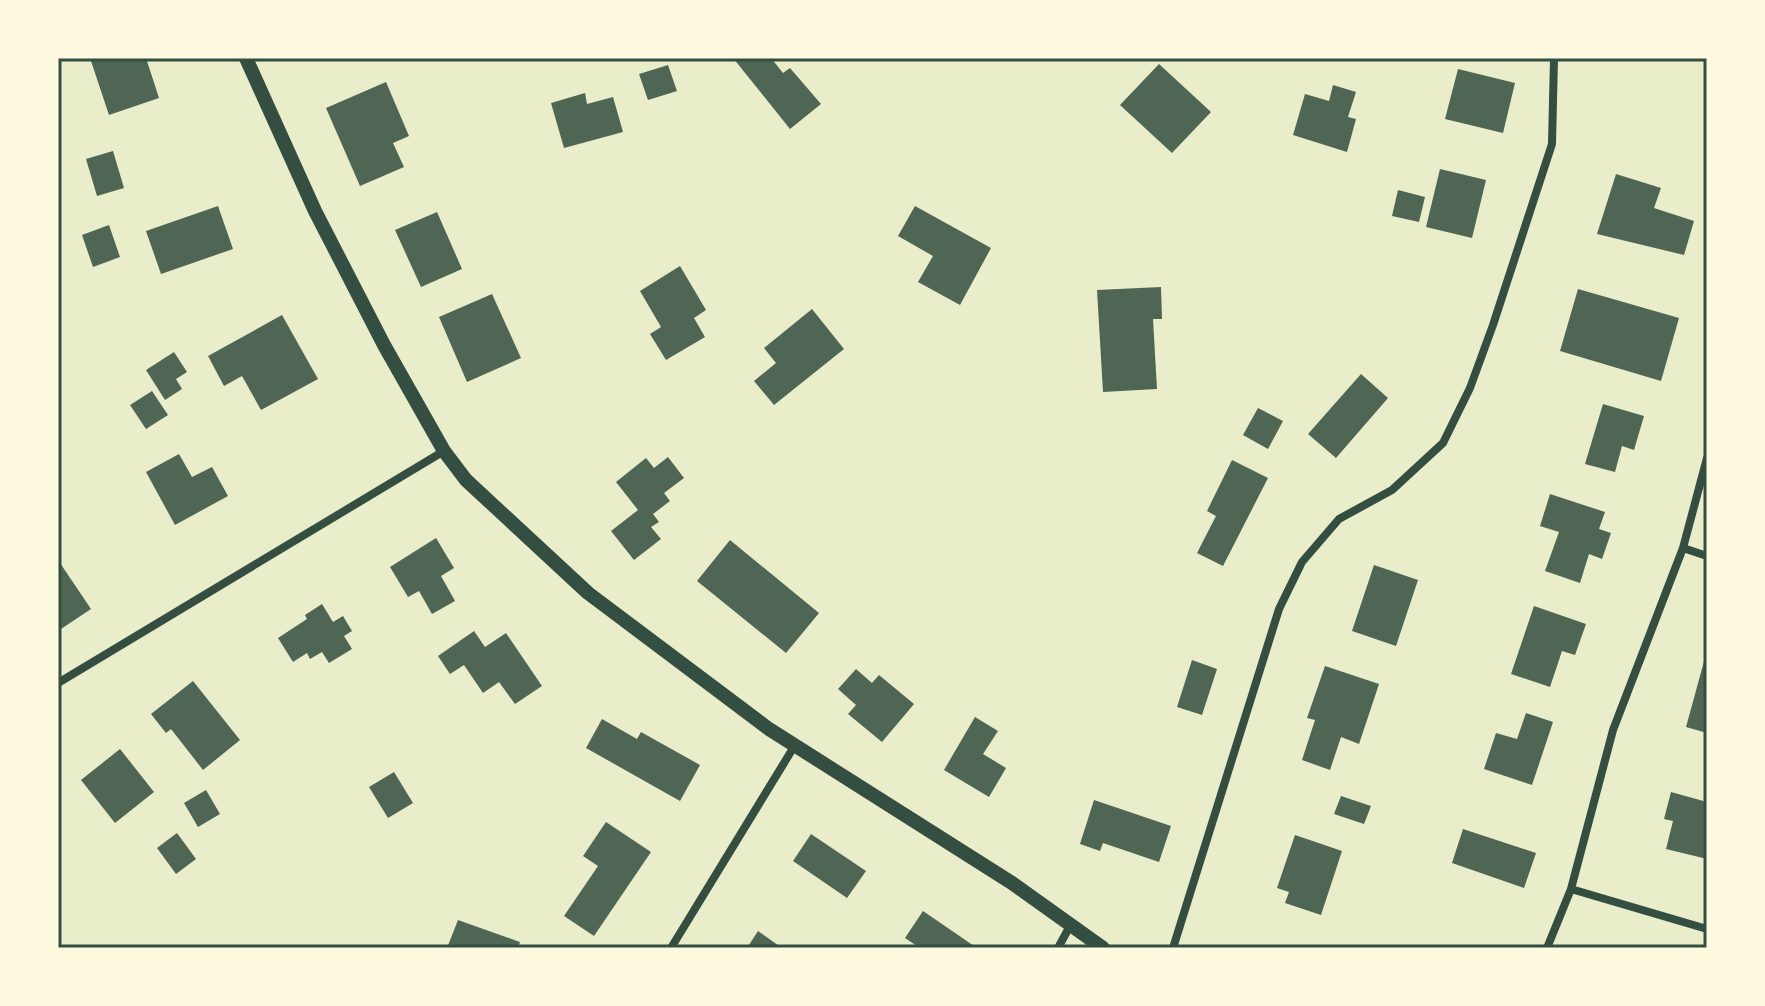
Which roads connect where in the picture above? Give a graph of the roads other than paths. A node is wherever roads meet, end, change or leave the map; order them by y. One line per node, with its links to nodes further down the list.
1 (249, 58): 3 (street)
2 (1554, 58): 15 (street)
3 (444, 451): 7 (street); 8 (street)
4 (1707, 458): 5 (street)
5 (1683, 548): 6 (street); 9 (street)
6 (1707, 556)
7 (58, 683)
8 (795, 745): 10 (street); 12 (street)
9 (1571, 889): 11 (street); 16 (street)
10 (1071, 924): 13 (street); 14 (street)
11 (1707, 929)
12 (671, 948)
13 (1058, 948)
14 (1103, 948)
15 (1173, 948)
16 (1547, 948)

